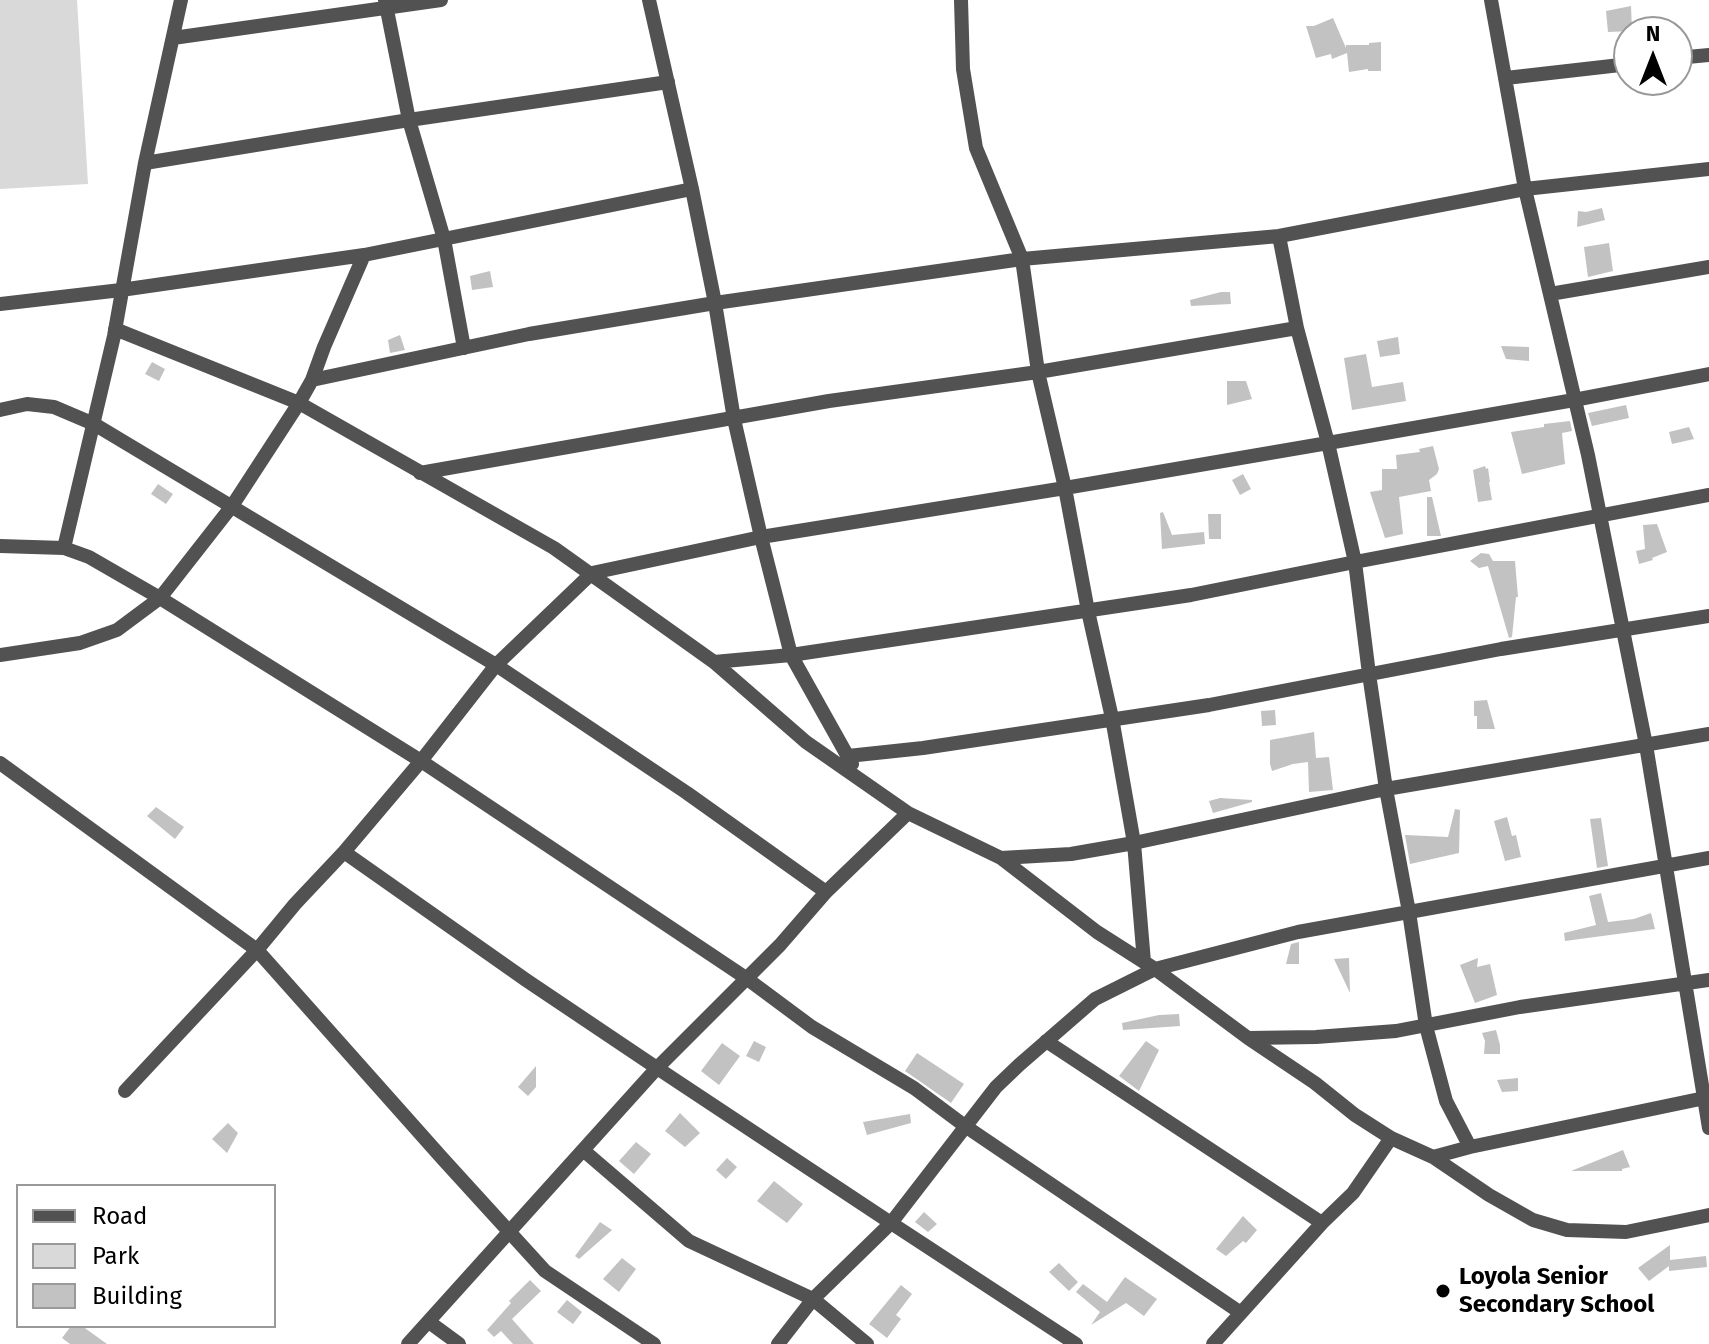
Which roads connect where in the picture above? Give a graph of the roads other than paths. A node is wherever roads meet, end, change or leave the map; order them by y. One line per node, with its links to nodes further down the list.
1 (181, 0): 7 (street)
2 (441, 0): 6 (street)
3 (649, 0): 10 (street)
4 (961, 0): 19 (street)
5 (1491, 0): 9 (street)
6 (386, 4): 7 (street); 11 (street)
7 (173, 38): 12 (street)
8 (1613, 66): 9 (street)
9 (1506, 78): 15 (street)
10 (668, 82): 11 (street); 14 (street)
11 (409, 120): 12 (street); 17 (street)
12 (145, 163): 21 (street)
13 (1709, 169): 15 (street)
14 (692, 189): 17 (street); 23 (street)
15 (1525, 189): 16 (street); 22 (street)
16 (1279, 236): 19 (street); 25 (street)
17 (444, 239): 18 (street); 27 (street)
18 (364, 255): 21 (street); 30 (street)
19 (1022, 259): 23 (street); 28 (street)
20 (1709, 267): 22 (street)
21 (121, 290): 24 (street); 26 (street)
22 (1550, 294): 31 (street)
23 (715, 303): 27 (street); 34 (street)
24 (0, 304)
25 (1297, 328): 28 (street); 36 (street)
26 (115, 329): 32 (street); 35 (street)
27 (464, 348): 30 (street)
28 (1038, 372): 34 (street); 38 (street)
29 (1709, 374): 31 (street)
30 (312, 380): 32 (street)
31 (1574, 400): 36 (street); 41 (street)
32 (299, 403): 37 (street); 40 (street)
33 (0, 410): 35 (street)
34 (734, 419): 37 (street); 42 (street)
35 (94, 424): 40 (street); 44 (street)
36 (1328, 443): 38 (street); 45 (street)
37 (420, 473): 46 (street)
38 (1065, 488): 42 (street); 48 (street)
39 (1709, 495): 41 (street)
40 (232, 506): 47 (street); 54 (street)
41 (1601, 516): 45 (street); 50 (street)
42 (761, 537): 46 (street); 52 (street)
43 (0, 546): 44 (street)
44 (64, 548): 47 (street)
45 (1355, 562): 48 (street); 55 (street)
46 (592, 573): 53 (street); 54 (street)
47 (160, 598): 51 (street); 60 (street)
48 (1088, 611): 52 (street); 56 (street)
49 (1709, 616): 50 (street)
50 (1623, 630): 55 (street); 58 (street)
51 (0, 655)
52 (791, 655): 53 (street); 59 (street)
53 (714, 662): 62 (street)
54 (496, 665): 60 (street); 70 (street)
55 (1369, 674): 56 (street); 63 (street)
56 (1112, 718): 59 (street); 65 (street)
57 (1709, 734): 58 (street)
58 (1646, 745): 63 (street); 69 (street)
59 (848, 756): 62 (street)
60 (421, 761): 66 (street); 74 (street)
61 (0, 763): 72 (street)
62 (860, 778): 64 (street)
63 (1386, 789): 65 (street); 71 (street)
64 (908, 813): 67 (street); 70 (street)
65 (1134, 843): 67 (street); 73 (street)
66 (344, 852): 72 (street); 80 (street)
67 (1001, 858): 73 (street)
68 (1709, 858): 69 (street)
69 (1667, 866): 71 (street); 76 (street)
70 (826, 892): 74 (street)
71 (1409, 912): 73 (street); 77 (street)
72 (257, 950): 81 (street); 92 (street)
73 (1150, 965): 78 (street); 79 (street)
74 (746, 978): 80 (street); 83 (street)
75 (1709, 980): 76 (street)
76 (1685, 984): 77 (street); 82 (street)
77 (1426, 1026): 78 (street); 86 (street)
78 (1248, 1038): 85 (street)
79 (1046, 1041): 83 (street); 91 (street)
80 (657, 1068): 87 (street); 90 (street)
81 (125, 1091)
82 (1707, 1098): 84 (street); 86 (street)
83 (965, 1126): 90 (street); 94 (street)
84 (1709, 1128)
85 (1391, 1138): 88 (street); 91 (street)
86 (1470, 1147): 88 (street)
87 (583, 1150): 92 (street); 93 (street)
88 (1433, 1157): 89 (street)
89 (1709, 1215)
90 (891, 1223): 93 (street); 101 (street)
91 (1322, 1223): 94 (street)
92 (511, 1232): 95 (street); 98 (street)
93 (813, 1299): 99 (street); 100 (street)
94 (1241, 1313): 102 (street)
95 (429, 1322): 96 (street); 97 (street)
96 (408, 1344)
97 (459, 1344)
98 (654, 1344)
99 (778, 1344)
100 (867, 1344)
101 (1076, 1344)
102 (1213, 1344)

